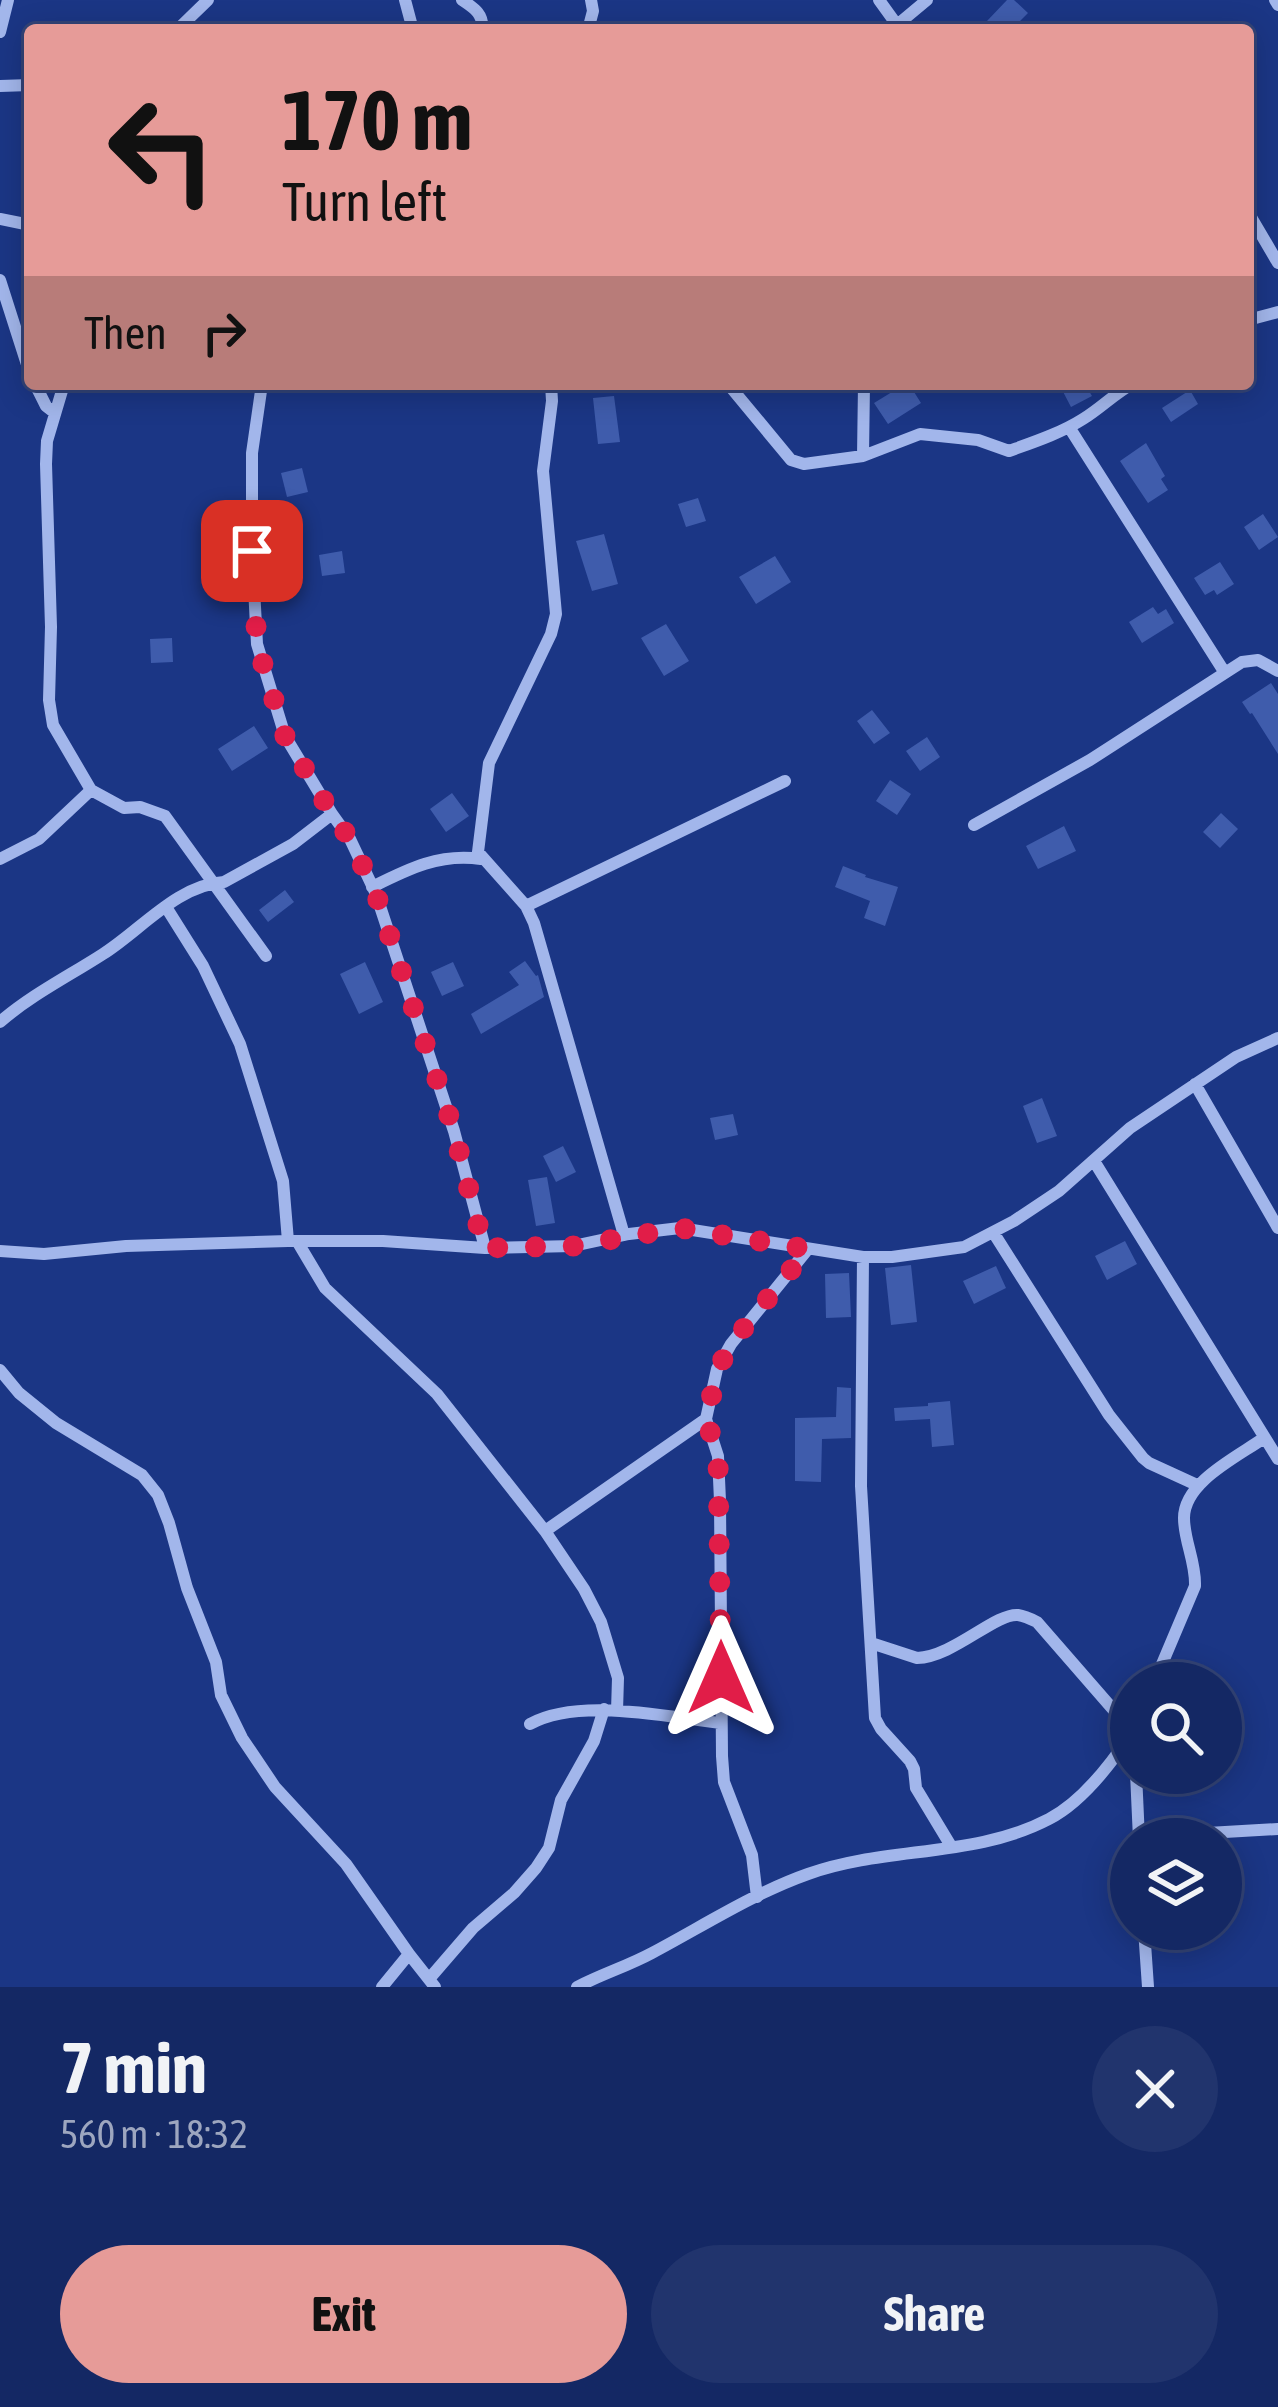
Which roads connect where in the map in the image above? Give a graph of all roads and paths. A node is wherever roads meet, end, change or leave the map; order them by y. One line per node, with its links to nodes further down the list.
1 (8, 0): 8 (street)
2 (208, 0): 5 (street)
3 (462, 0): 6 (street)
4 (927, 0): 7 (street)
5 (183, 24)
6 (483, 24)
7 (899, 24)
8 (0, 32)
9 (1254, 222): 10 (street)
10 (1278, 263)
11 (0, 280): 12 (street)
12 (24, 355)
13 (38, 390): 20 (street)
14 (62, 390): 20 (street)
15 (261, 390): 27 (street)
16 (552, 390): 29 (street)
17 (733, 390): 22 (street)
18 (864, 390): 22 (street)
19 (1121, 390): 21 (street)
20 (56, 413): 26 (street)
21 (1069, 427): 22 (street); 24 (street)
22 (863, 456)
23 (1278, 671): 24 (street)
24 (1225, 673): 28 (street)
25 (785, 781): 33 (street)
26 (91, 790): 30 (street); 31 (street)
27 (332, 814): 31 (street); 32 (street)
28 (974, 825)
29 (481, 859): 32 (street); 33 (street)
30 (0, 860)
31 (213, 883): 34 (street); 35 (street)
32 (372, 887): 45 (street)
33 (526, 906): 43 (street)
34 (166, 908): 36 (street); 44 (street)
35 (266, 956)
36 (0, 1022)
37 (1278, 1038): 38 (street)
38 (1195, 1084): 39 (street); 40 (street)
39 (1094, 1161): 42 (street); 51 (street)
40 (1274, 1212): 41 (street)
41 (1278, 1228)
42 (993, 1232): 48 (street); 53 (street)
43 (624, 1235): 45 (street); 46 (street)
44 (293, 1241): 45 (street); 47 (street); 54 (street)
45 (484, 1248)
46 (808, 1249): 48 (street); 50 (street)
47 (0, 1251)
48 (863, 1257): 55 (street)
49 (0, 1370): 67 (street)
50 (706, 1419): 54 (street); 59 (street)
51 (1264, 1438): 52 (street); 53 (street)
52 (1278, 1459)
53 (1197, 1485): 56 (street)
54 (545, 1531): 58 (street)
55 (871, 1643): 57 (street); 64 (street)
56 (1163, 1662)
57 (1110, 1707)
58 (611, 1710): 59 (street); 60 (street); 68 (street)
59 (721, 1723): 65 (street)
60 (530, 1724)
61 (1110, 1762): 64 (street)
62 (1278, 1829): 63 (street)
63 (1242, 1831)
64 (951, 1846): 65 (street)
65 (757, 1898): 70 (street)
66 (1145, 1950): 71 (street)
67 (410, 1954): 68 (street); 69 (street)
68 (432, 1983)
69 (382, 1987)
70 (577, 1987)
71 (1148, 1987)

